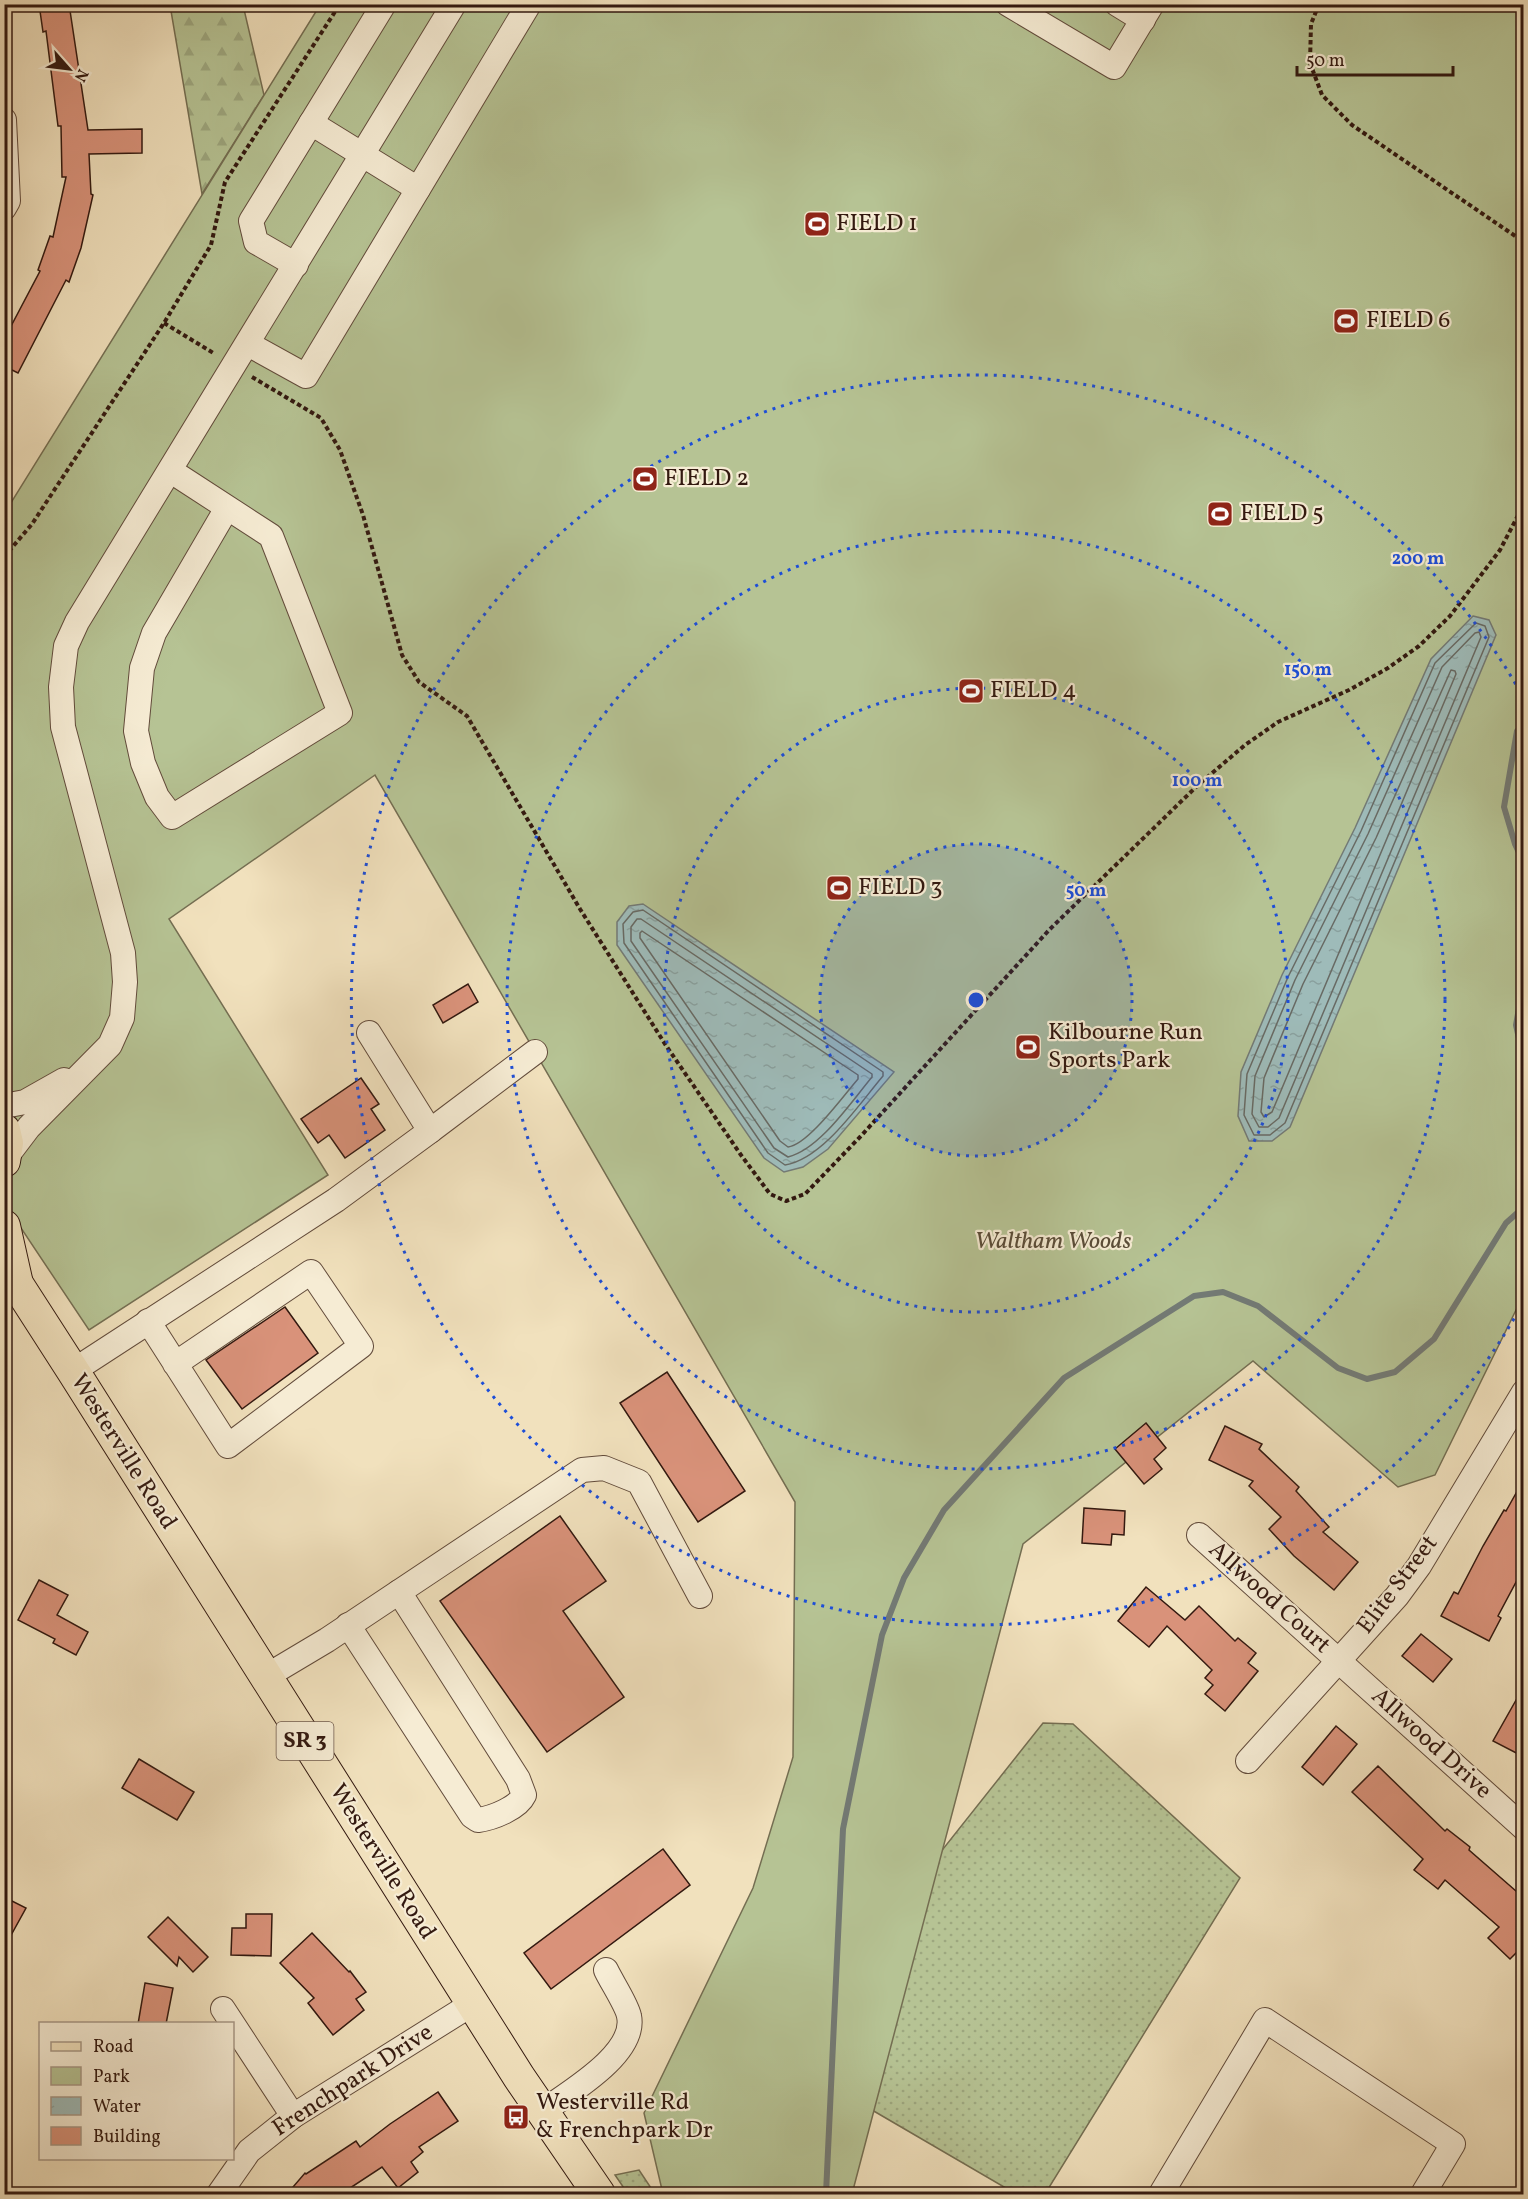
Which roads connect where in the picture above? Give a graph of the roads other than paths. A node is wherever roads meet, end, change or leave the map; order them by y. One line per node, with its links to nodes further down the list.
1 (384, 4): 8 (street)
2 (454, 4): 9 (street)
3 (529, 4): 10 (street)
4 (1008, 4): 6 (street)
5 (1118, 4): 6 (street)
6 (1147, 12)
7 (4, 120): 11 (street)
8 (311, 123): 9 (street); 12 (street)
9 (363, 155): 10 (street); 12 (street)
10 (418, 189): 13 (street)
11 (6, 205)
12 (296, 265): 13 (street)
13 (248, 344): 14 (street)
14 (171, 471): 15 (street); 18 (street)
15 (227, 508): 15 (street)
16 (369, 1033): 20 (street)
17 (534, 1052): 20 (street)
18 (85, 1068): 19 (street); 21 (street)
19 (4, 1106)
20 (430, 1131): 24 (street)
21 (5, 1149)
22 (4, 1226): 23 (main road, Westerville Road / SR 3)
23 (11, 1277): 26 (main road, Westerville Road / SR 3)
24 (148, 1321): 25 (street); 26 (street)
25 (175, 1364): 25 (street)
26 (73, 1371): 33 (main road, Westerville Road / SR 3)
27 (1524, 1392): 32 (street, Elite Street)
28 (1199, 1535): 32 (street, Allwood Court)
29 (399, 1592): 30 (street); 31 (street); 31 (street)
30 (700, 1596)
31 (348, 1625): 33 (street)
32 (1339, 1660): 34 (street, Elite Street); 35 (street, Allwood Drive)
33 (265, 1677): 37 (main road, Westerville Road / SR 3)
34 (1248, 1761)
35 (1524, 1828)
36 (606, 1970): 41 (street)
37 (472, 2004): 41 (main road, Westerville Road / SR 3); 42 (street, Frenchpark Drive)
38 (223, 2009): 39 (street)
39 (232, 2022)
40 (234, 2026): 42 (street)
41 (542, 2112): 44 (main road, Westerville Road / SR 3)
42 (293, 2116): 43 (street, Frenchpark Drive)
43 (219, 2194)
44 (598, 2194)
45 (1161, 2194): 46 (street)
46 (1423, 2194)

